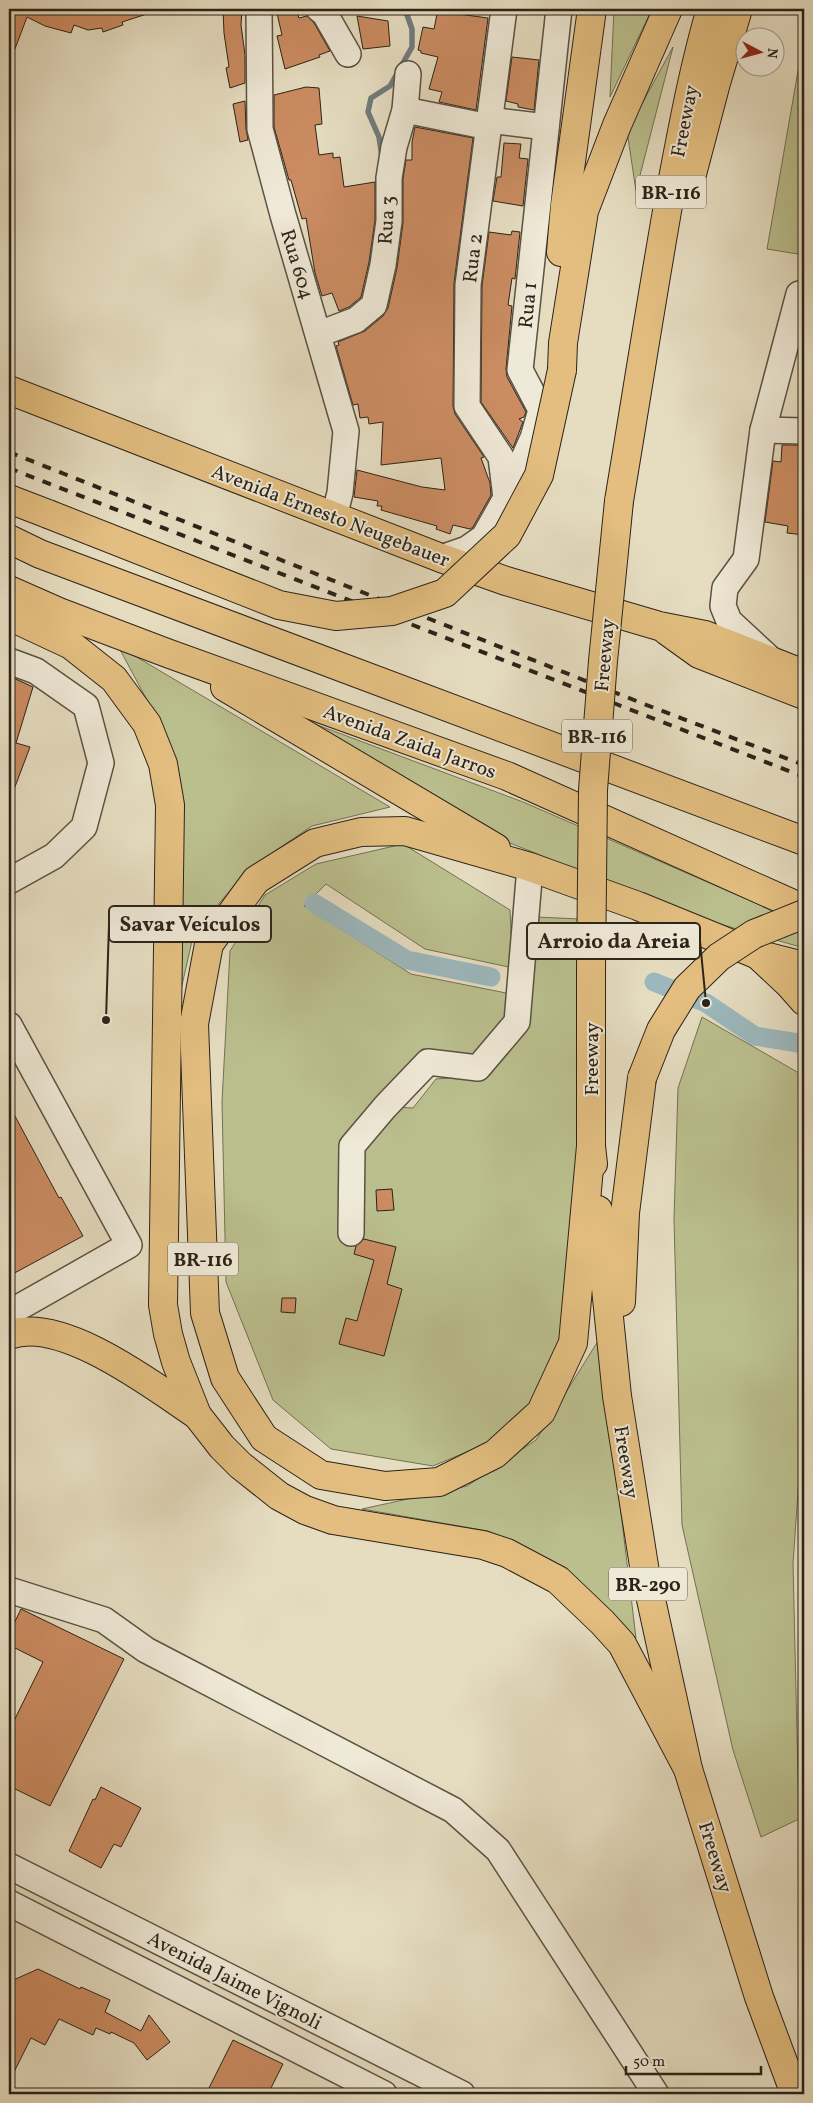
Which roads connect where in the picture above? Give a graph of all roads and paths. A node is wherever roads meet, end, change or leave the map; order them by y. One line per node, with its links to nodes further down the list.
1 (258, 9): 15 (street, Rua 604)
2 (319, 9): 9 (street)
3 (504, 9): 12 (street, Rua 2)
4 (558, 9): 13 (street, Rua 1)
5 (592, 9): 16 (main road)
6 (668, 9): 16 (main road)
7 (711, 9): 17 (main road, Freeway / BR-116)
8 (738, 9): 17 (main road)
9 (348, 54)
10 (408, 74): 11 (street, Rua 3)
11 (405, 110): 12 (street); 15 (street, Rua 3)
12 (489, 124): 13 (street); 21 (street, Rua 2)
13 (546, 127): 21 (street, Rua 1)
14 (804, 296): 19 (street)
15 (319, 334): 23 (street, Rua 604)
16 (563, 343): 22 (main road, bridge)
17 (639, 377): 43 (main road, Freeway / BR-116, bridge)
18 (9, 390): 23 (main road, Avenida Ernesto Neugebauer)
19 (763, 430): 20 (street); 31 (street)
20 (804, 431)
21 (506, 498): 25 (street, Rua 1)
22 (9, 499)
23 (334, 517): 25 (main road, Avenida Ernesto Neugebauer)
24 (9, 539): 34 (main road)
25 (441, 558): 28 (main road, Avenida Ernesto Neugebauer)
26 (9, 590): 29 (main road, Avenida Zaida Jarros)
27 (9, 616): 48 (main road)
28 (659, 626): 31 (main road, Avenida Ernesto Neugebauer); 33 (main road, Avenida Ernesto Neugebauer)
29 (167, 653): 35 (main road); 37 (main road, Avenida Zaida Jarros)
30 (9, 660): 36 (street)
31 (771, 661): 32 (main road, Avenida Ernesto Neugebauer)
32 (804, 674)
33 (804, 695)
34 (804, 841)
35 (530, 867): 39 (main road, BR-116); 43 (main road, BR-116); 44 (street)
36 (9, 881)
37 (804, 909)
38 (804, 914): 47 (main road, bridge)
39 (756, 954): 40 (main road, BR-116); 41 (main road)
40 (804, 966)
41 (804, 1001)
42 (9, 1025): 45 (street)
43 (591, 1146): 47 (main road, Freeway / BR-290)
44 (351, 1233)
45 (9, 1313)
46 (9, 1334): 48 (main road)
47 (617, 1396): 50 (main road, Freeway / BR-290)
48 (197, 1415): 50 (main road)
49 (9, 1590): 56 (street)
50 (688, 1769): 57 (main road, Freeway / BR-290)
51 (9, 1866): 53 (street, Avenida Jaime Vignoli)
52 (9, 1903): 54 (street, Avenida Jaime Vignoli)
53 (435, 2088): 55 (street, Avenida Jaime Vignoli)
54 (384, 2094)
55 (462, 2094)
56 (656, 2094)
57 (795, 2094)

